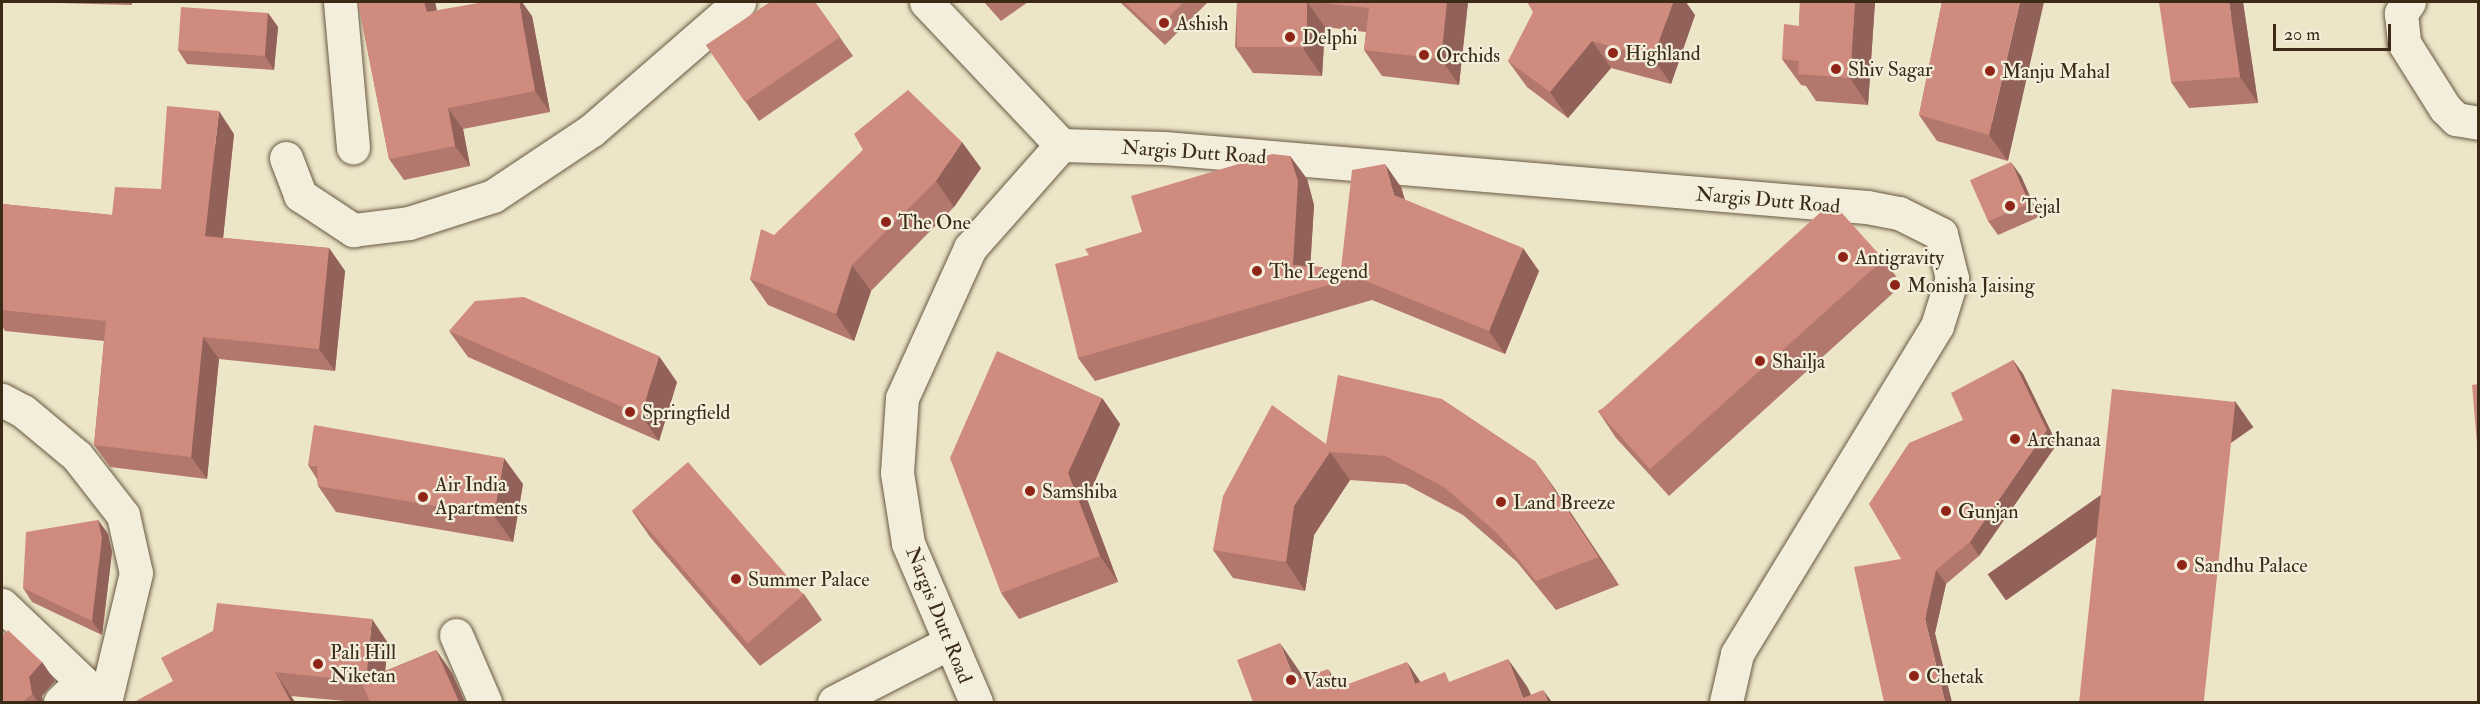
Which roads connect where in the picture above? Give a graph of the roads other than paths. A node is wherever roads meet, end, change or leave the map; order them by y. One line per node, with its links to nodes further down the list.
1 (340, 2): 7 (street)
2 (739, 2): 8 (street)
3 (926, 2): 6 (street)
4 (2409, 2): 5 (street)
5 (2478, 123)
6 (1061, 145): 12 (street, Nargis Dutt Road); 17 (street, Nargis Dutt Road)
7 (353, 147)
8 (286, 158)
9 (2, 400): 13 (street)
10 (2, 604): 13 (street)
11 (456, 635): 14 (street)
12 (949, 643): 15 (street); 16 (street, Nargis Dutt Road)
13 (88, 697)
14 (485, 702)
15 (834, 702)
16 (975, 702)
17 (1726, 702)

